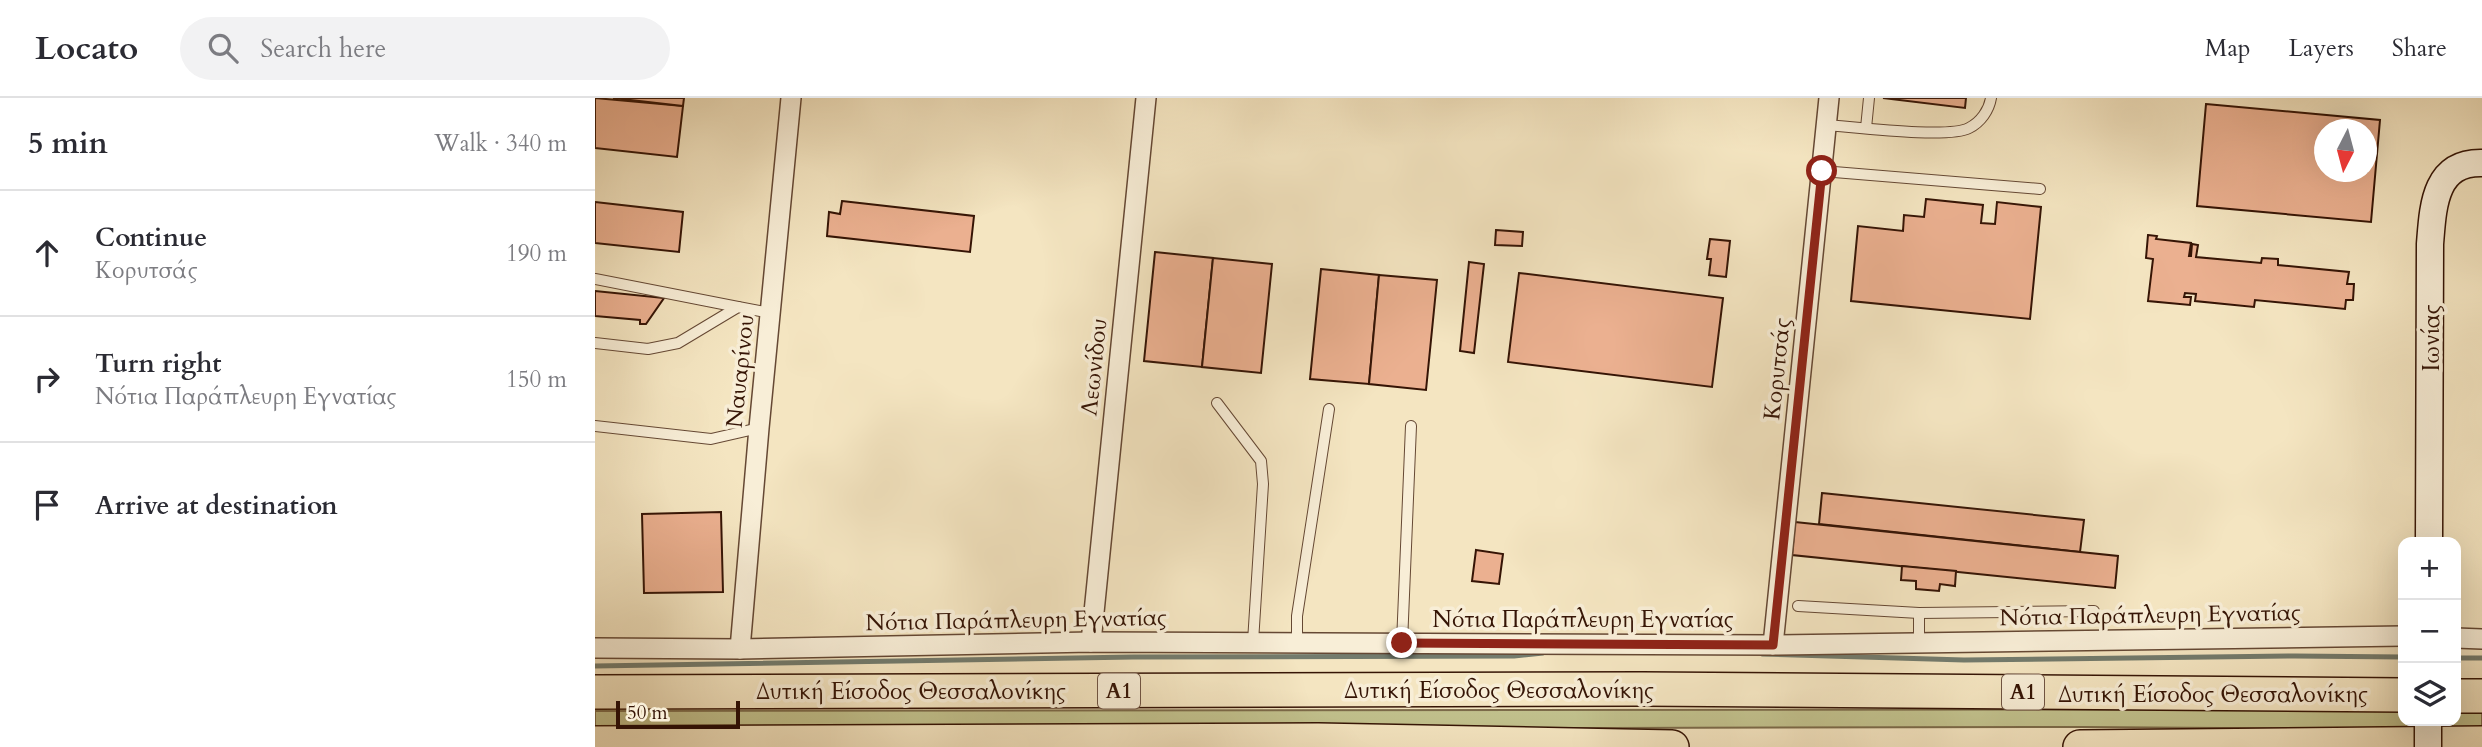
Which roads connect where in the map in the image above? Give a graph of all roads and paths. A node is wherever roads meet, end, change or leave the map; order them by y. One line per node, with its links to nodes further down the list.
1 (792, 98): 13 (street, Ναυαρίνου)
2 (1146, 98): 25 (street, Λεωνίδου)
3 (1829, 98): 6 (street, Κορυτσάς)
4 (1869, 98): 7 (lane)
5 (1991, 98): 7 (lane)
6 (1826, 125): 7 (lane); 9 (street, Κορυτσάς)
7 (1867, 128)
8 (2482, 163): 20 (street, Ιωνίας)
9 (1822, 171): 10 (lane); 30 (street, Κορυτσάς)
10 (2040, 189)
11 (595, 279): 12 (lane)
12 (738, 307): 13 (lane); 14 (lane)
13 (771, 313): 19 (street, Ναυαρίνου)
14 (595, 343)
15 (1217, 403): 26 (lane)
16 (1329, 409): 27 (lane)
17 (1411, 425): 28 (lane)
18 (595, 426): 19 (lane)
19 (759, 428): 32 (street, Ναυαρίνου)
20 (2429, 537)
21 (1798, 606): 23 (lane)
22 (2094, 611): 23 (lane)
23 (1919, 612): 29 (lane)
24 (2398, 636): 29 (street, Νότια Παράπλευρη Εγνατίας)
25 (1091, 642): 26 (street, Νότια Παράπλευρη Εγνατίας); 32 (street, Νότια Παράπλευρη Εγνατίας)
26 (1253, 642): 27 (street, Νότια Παράπλευρη Εγνατίας)
27 (1297, 642): 28 (street, Νότια Παράπλευρη Εγνατίας)
28 (1402, 643): 30 (street, Νότια Παράπλευρη Εγνατίας)
29 (1919, 643): 30 (street, Νότια Παράπλευρη Εγνατίας)
30 (1773, 645)
31 (595, 648): 32 (street, Νότια Παράπλευρη Εγνατίας)
32 (740, 649)
33 (595, 692): 34 (highway, Δυτική Είσοδος Θεσσαλονίκης / Α1)
34 (2398, 695)
35 (2461, 696): 36 (highway)
36 (2482, 696)
37 (2428, 726): 42 (street, bridge)
38 (595, 743): 40 (highway, Α1)
39 (2482, 743): 41 (highway)
40 (1672, 747)
41 (2080, 747)
42 (2428, 747)

